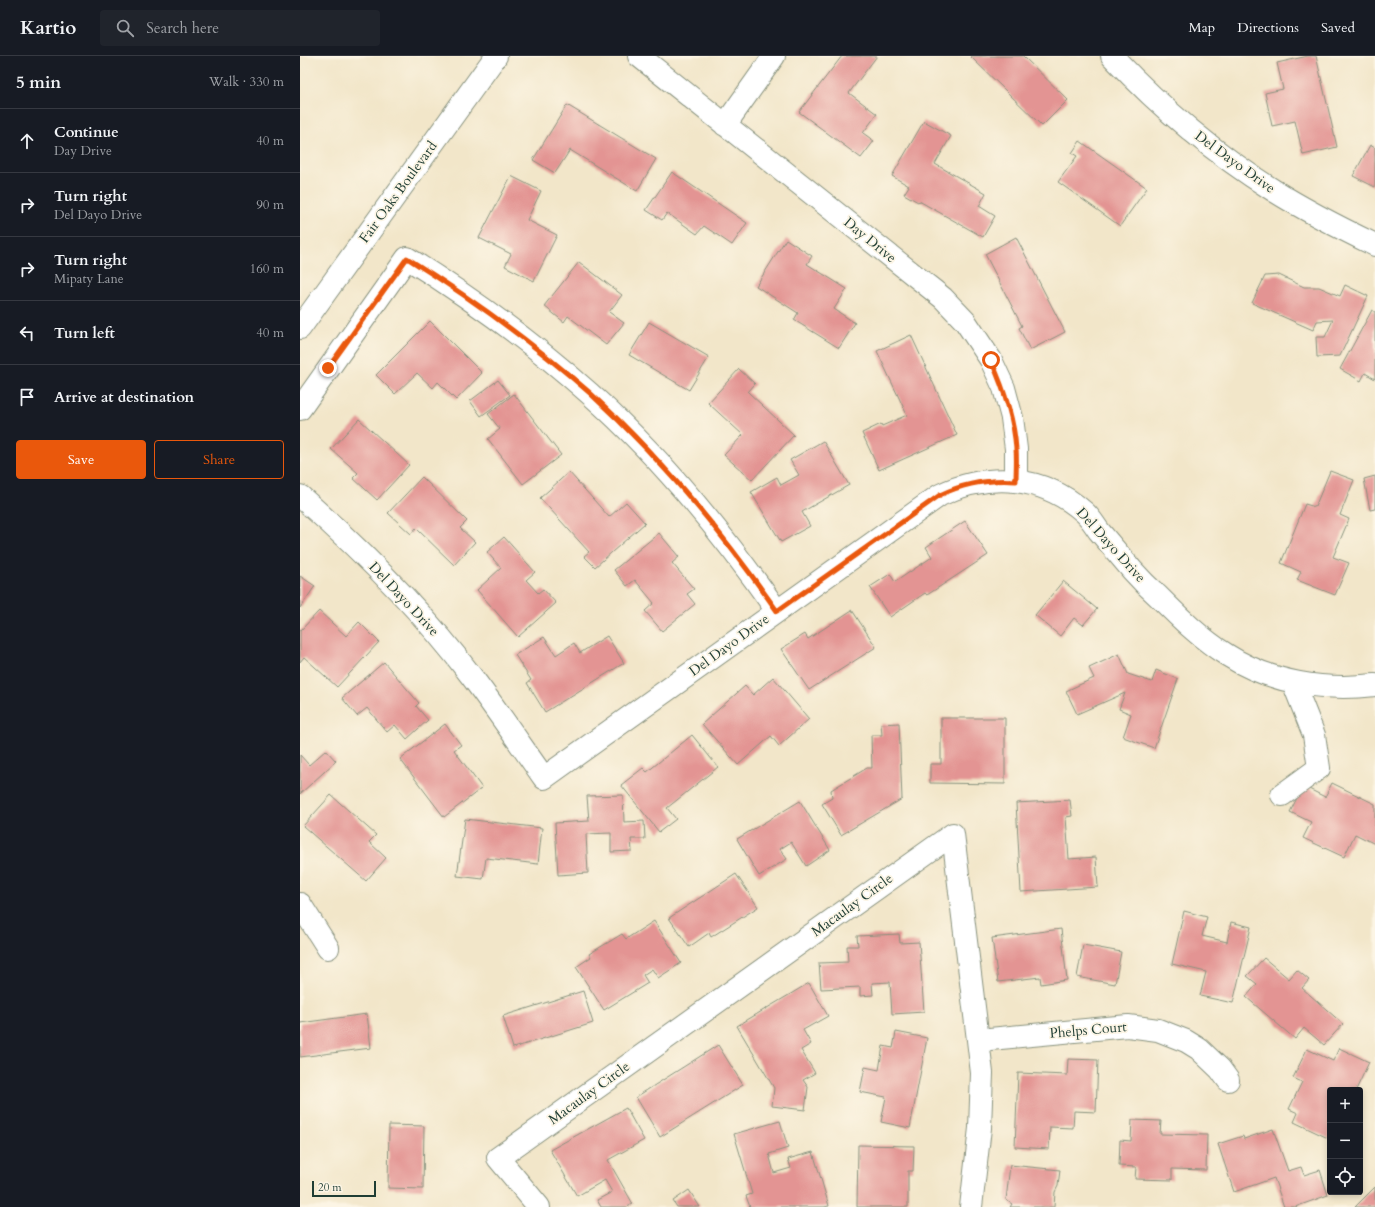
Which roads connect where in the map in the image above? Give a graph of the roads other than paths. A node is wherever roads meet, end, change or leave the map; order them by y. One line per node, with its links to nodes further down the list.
1 (496, 56): 7 (street, Fair Oaks Boulevard)
2 (639, 56): 5 (street, Day Drive)
3 (774, 56): 5 (street)
4 (1112, 56): 6 (street, Del Dayo Drive)
5 (725, 125): 9 (street, Day Drive)
6 (1375, 245)
7 (300, 328)
8 (300, 409): 11 (street)
9 (1016, 481): 11 (street, Del Dayo Drive); 12 (street, Del Dayo Drive)
10 (300, 496): 11 (street, Del Dayo Drive)
11 (777, 611)
12 (1293, 682): 13 (street, Del Dayo Drive); 14 (street)
13 (1375, 685)
14 (1282, 795)
15 (300, 904): 16 (street)
16 (328, 948)
17 (979, 1040): 18 (street, Phelps Court); 19 (street, Macaulay Circle); 20 (street, Macaulay Circle)
18 (1228, 1080)
19 (539, 1207)
20 (971, 1207)

